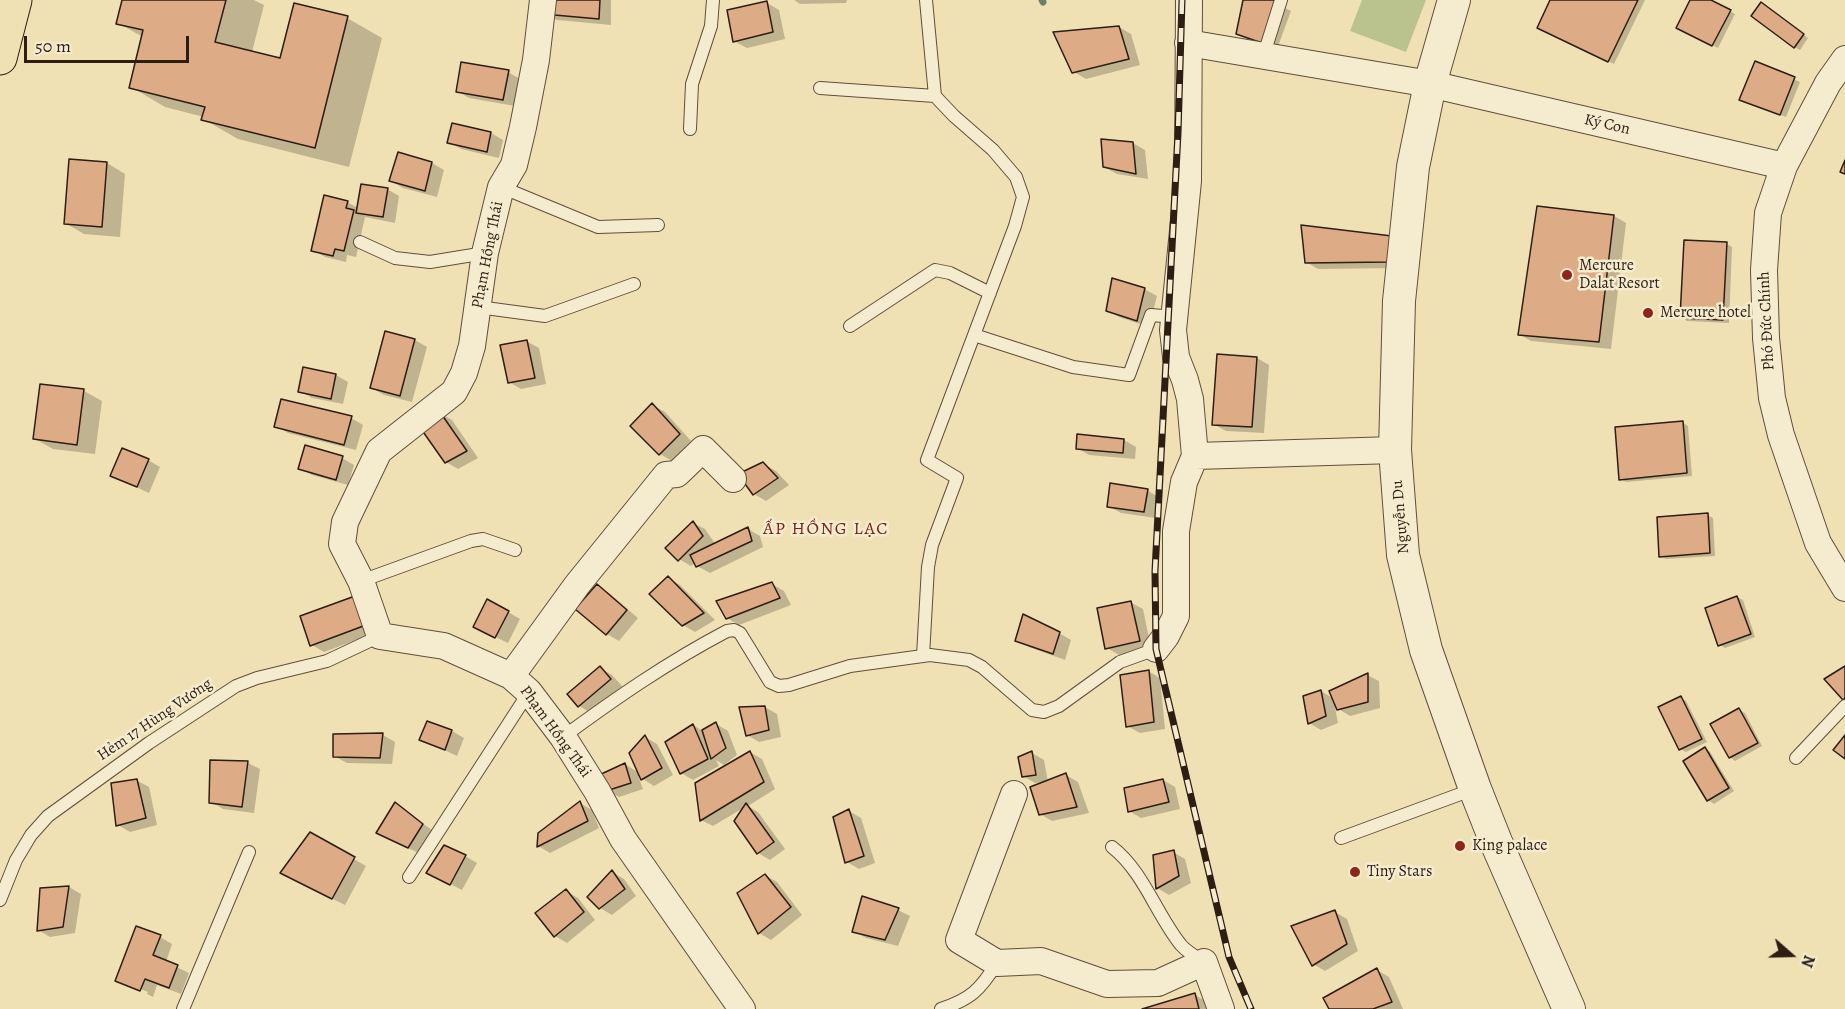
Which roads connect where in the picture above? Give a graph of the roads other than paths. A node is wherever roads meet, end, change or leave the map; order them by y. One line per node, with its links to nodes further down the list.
1 (14, 0): 8 (street); 11 (highway)
2 (543, 0): 18 (street, Phạm Hồng Thái)
3 (712, 0): 16 (lane)
4 (926, 0): 15 (lane)
5 (1189, 0): 9 (street)
6 (1281, 0): 10 (lane)
7 (1454, 0): 13 (street, Nguyễn Du)
8 (0, 23)
9 (1188, 43): 10 (street, Ký Con); 25 (street)
10 (1264, 54): 13 (street, Ký Con)
11 (0, 58)
12 (1845, 59): 17 (street, Phó Đức Chính)
13 (1430, 84): 17 (street, Ký Con); 28 (street, Nguyễn Du)
14 (820, 88): 15 (lane)
15 (935, 96): 23 (lane)
16 (690, 129)
17 (1784, 166): 33 (street, Phó Đức Chính)
18 (501, 187): 19 (lane); 21 (street, Phạm Hồng Thái)
19 (658, 225)
20 (360, 242): 21 (lane)
21 (485, 253): 24 (street, Phạm Hồng Thái)
22 (634, 284): 24 (lane)
23 (990, 293): 26 (lane); 27 (lane)
24 (477, 307): 32 (street, Phạm Hồng Thái)
25 (1175, 317): 27 (lane); 29 (street)
26 (850, 326)
27 (974, 336): 36 (lane)
28 (1395, 450): 29 (street); 41 (street, Nguyễn Du)
29 (1195, 456): 35 (street)
30 (733, 479): 37 (street)
31 (515, 549): 32 (lane)
32 (361, 581): 34 (street, Phạm Hồng Thái)
33 (1845, 588)
34 (380, 636): 37 (street, Phạm Hồng Thái); 47 (lane, Hẻm 17 Hùng Vương)
35 (1156, 649): 36 (lane)
36 (923, 656): 39 (lane)
37 (520, 684): 39 (street, Phạm Hồng Thái); 46 (lane)
38 (1845, 706): 40 (lane)
39 (563, 738): 51 (street, Phạm Hồng Thái)
40 (1796, 758)
41 (1475, 789): 43 (lane); 54 (street, Nguyễn Du)
42 (1014, 794): 49 (street)
43 (1341, 838)
44 (1112, 847): 48 (lane)
45 (249, 852): 50 (lane)
46 (409, 876)
47 (0, 900)
48 (1204, 962): 49 (street); 53 (street)
49 (997, 963): 52 (lane)
50 (183, 1009)
51 (742, 1009)
52 (941, 1009)
53 (1221, 1009)
54 (1569, 1009)

